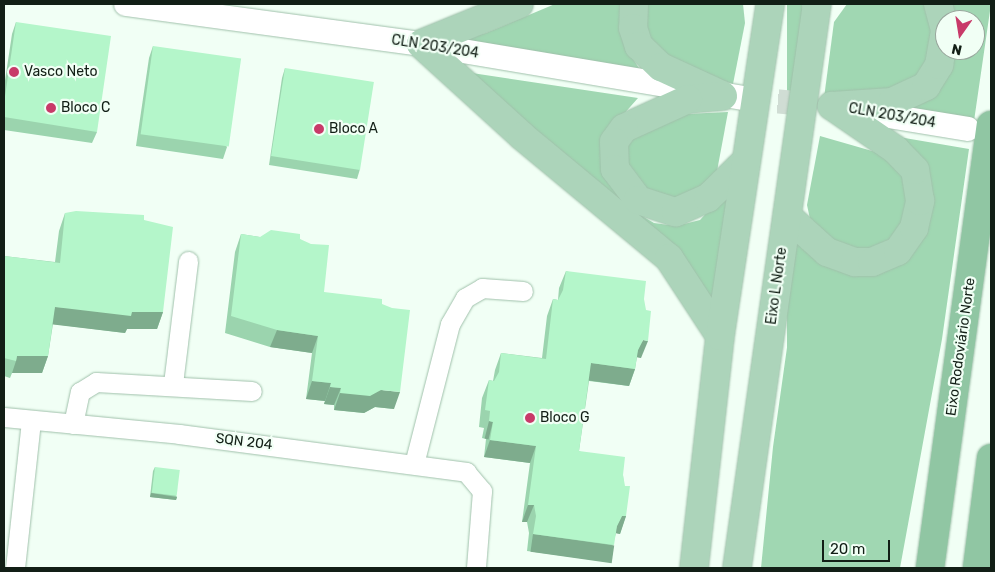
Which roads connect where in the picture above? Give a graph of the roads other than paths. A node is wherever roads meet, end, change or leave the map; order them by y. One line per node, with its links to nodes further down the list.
1 (126, 4): 8 (street, CLN 203/204)
2 (519, 4): 8 (main road)
3 (634, 4): 10 (main road)
4 (750, 4): 7 (main road)
5 (770, 4): 7 (main road)
6 (820, 8): 14 (main road, Eixo L Norte)
7 (765, 43): 13 (main road)
8 (421, 44): 10 (street, CLN 203/204); 17 (main road)
9 (940, 60): 11 (main road)
10 (732, 97): 13 (main road)
11 (824, 106): 12 (street, CLN 203/204); 14 (main road)
12 (980, 127): 29 (highway, Eixo Rodoviário Norte)
13 (744, 163): 17 (main road)
14 (787, 216): 28 (main road, Eixo L Norte)
15 (188, 260): 18 (street)
16 (523, 291): 24 (street)
17 (720, 336): 27 (main road)
18 (173, 384): 19 (street); 22 (street)
19 (252, 391)
20 (4, 416): 21 (street, SQN 204)
21 (31, 421): 22 (street, SQN 204); 25 (street)
22 (73, 424): 24 (street, SQN 204)
23 (991, 458): 30 (highway)
24 (414, 464): 26 (street, SQN 204)
25 (15, 568)
26 (476, 568)
27 (694, 568)
28 (737, 568)
29 (930, 568)
30 (977, 568)

